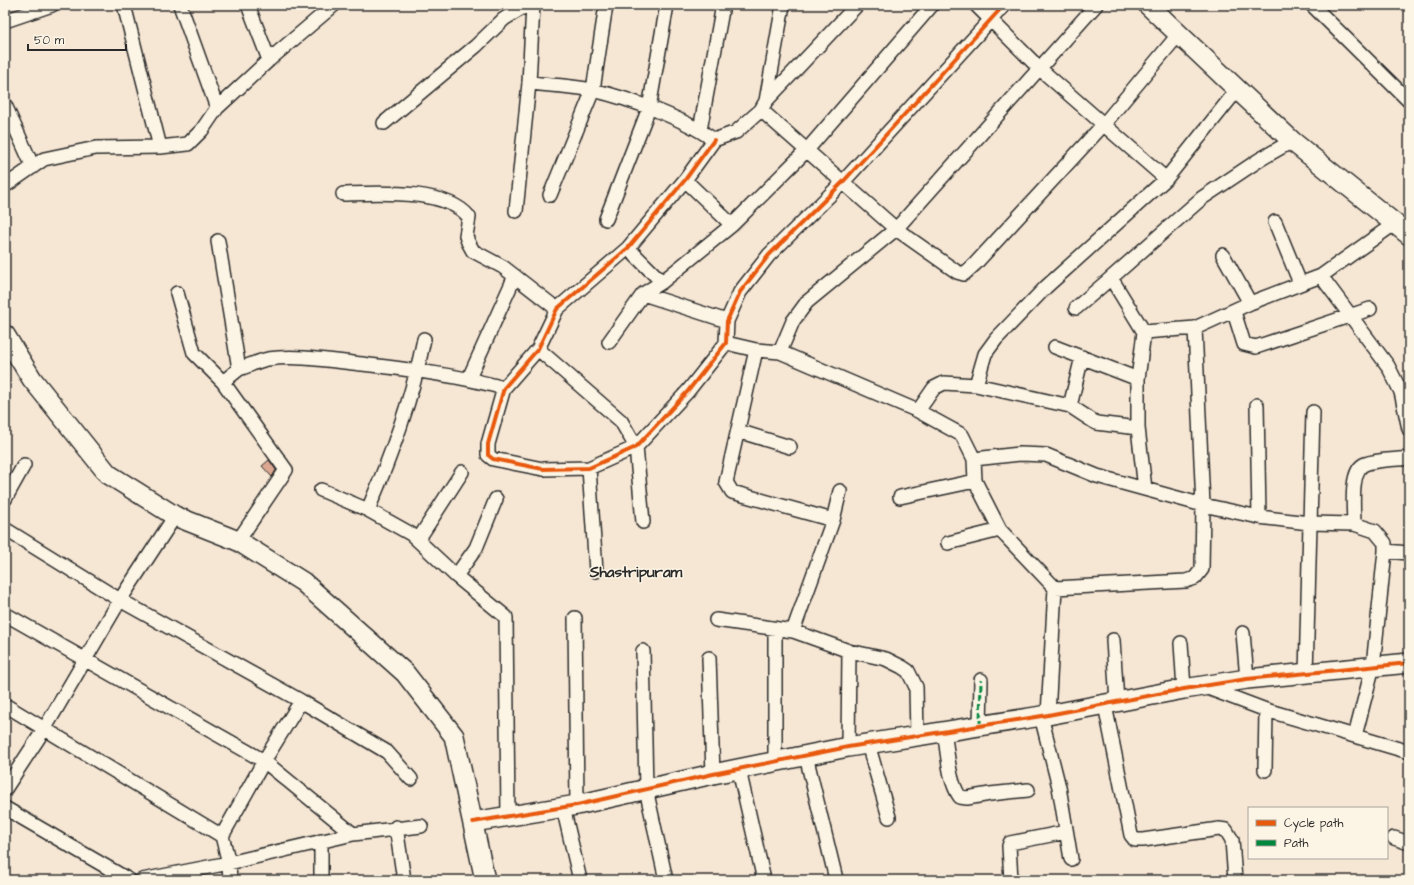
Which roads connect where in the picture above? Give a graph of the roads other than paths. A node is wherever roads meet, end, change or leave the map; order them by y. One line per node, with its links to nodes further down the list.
1 (52, 5): 20 (street)
2 (124, 5): 37 (street)
3 (180, 5): 30 (street)
4 (248, 5): 22 (street)
5 (334, 5): 22 (street)
6 (527, 5): 32 (street)
7 (533, 5): 24 (street)
8 (606, 5): 25 (street)
9 (667, 5): 31 (street)
10 (723, 5): 34 (street)
11 (783, 5): 29 (street)
12 (857, 5): 29 (street)
13 (932, 5): 38 (street)
14 (976, 5): 19 (street)
15 (1004, 5): 19 (street)
16 (1096, 5): 23 (street)
17 (1148, 5): 21 (street)
18 (1312, 5): 27 (street)
19 (991, 18): 23 (street); 42 (street)
20 (5, 21)
21 (1178, 35): 26 (street); 33 (street)
22 (269, 60): 30 (street)
23 (1039, 68): 33 (street); 51 (street)
24 (529, 82): 25 (street); 46 (street)
25 (593, 90): 31 (street); 45 (street)
26 (1237, 90): 36 (street); 40 (street)
27 (1409, 102)
28 (5, 104): 39 (street)
29 (764, 105): 35 (street); 38 (street)
30 (217, 108): 37 (street)
31 (649, 108): 34 (street); 47 (street)
32 (384, 123)
33 (1104, 124): 40 (street); 51 (street)
34 (700, 130): 35 (street)
35 (714, 140): 41 (street)
36 (1292, 141): 49 (street); 58 (street)
37 (160, 148): 39 (street)
38 (807, 150): 42 (street); 50 (street)
39 (33, 167): 43 (street)
40 (1166, 179): 87 (street)
41 (685, 180): 50 (street); 54 (street)
42 (842, 183): 51 (street); 69 (street)
43 (5, 186)
44 (343, 194): 56 (street)
45 (550, 195)
46 (516, 211)
47 (606, 219)
48 (1276, 222): 60 (street)
49 (1394, 224): 52 (street); 57 (street)
50 (732, 225): 59 (street)
51 (896, 229): 79 (street)
52 (1409, 236)
53 (218, 241): 82 (street)
54 (628, 248): 59 (street); 65 (street)
55 (1223, 255): 63 (street)
56 (515, 276): 65 (street); 84 (street)
57 (1321, 276): 60 (street); 68 (street)
58 (1111, 278): 64 (street); 71 (street)
59 (662, 282): 62 (street)
60 (1300, 283): 63 (street)
61 (177, 294): 86 (street)
62 (643, 294): 69 (street); 74 (street)
63 (1250, 303): 67 (street)
64 (1076, 308)
65 (557, 309): 77 (street)
66 (1370, 309): 68 (street)
67 (1234, 312): 68 (street); 70 (street)
68 (1351, 315): 94 (street)
69 (727, 321): 75 (street)
70 (1195, 328): 71 (street); 110 (street)
71 (1144, 332): 85 (street)
72 (5, 335): 81 (street)
73 (424, 339): 83 (street)
74 (609, 342)
75 (726, 343): 78 (street); 96 (street)
76 (1055, 347): 80 (street)
77 (538, 349): 88 (street); 96 (street)
78 (756, 350): 79 (street); 95 (street)
79 (780, 352): 91 (street)
80 (1082, 357): 85 (street); 90 (street)
81 (11, 358): 112 (street)
82 (239, 369): 83 (street); 86 (street)
83 (418, 370): 84 (street); 111 (street)
84 (469, 378): 88 (street)
85 (1138, 379): 93 (street)
86 (223, 382): 121 (street)
87 (976, 385): 90 (street); 91 (street)
88 (504, 388): 101 (street)
89 (1257, 405): 113 (street)
90 (1070, 406): 93 (street)
91 (918, 411): 99 (street)
92 (1313, 412): 116 (street)
93 (1138, 428): 104 (street)
94 (1409, 429)
95 (738, 431): 97 (street); 114 (street)
96 (636, 447): 101 (street); 115 (street)
97 (790, 447)
98 (1409, 458): 117 (street)
99 (974, 459): 103 (street); 104 (street)
100 (24, 465): 108 (street)
101 (589, 468): 125 (street)
102 (462, 472): 120 (street)
103 (975, 481): 107 (street); 119 (street)
104 (1145, 489): 110 (street)
105 (321, 490): 111 (street)
106 (840, 491): 114 (street)
107 (900, 497)
108 (5, 498)
109 (496, 499): 126 (street)
110 (1203, 505): 113 (street); 127 (street)
111 (368, 510): 120 (street)
112 (175, 516): 121 (street); 128 (street)
113 (1259, 517): 116 (street)
114 (833, 520): 133 (street)
115 (643, 522)
116 (1310, 523): 117 (street); 143 (street)
117 (1354, 524): 123 (street)
118 (5, 529): 128 (street)
119 (1000, 530): 122 (street); 127 (street)
120 (418, 540): 126 (street)
121 (238, 541): 175 (street)
122 (948, 543)
123 (1385, 551): 124 (street); 142 (street)
124 (1409, 553)
125 (596, 571)
126 (456, 576): 174 (street)
127 (1055, 588): 152 (street)
128 (120, 600): 140 (street); 148 (street)
129 (5, 614): 140 (street)
130 (575, 618): 171 (street)
131 (716, 620): 132 (street)
132 (776, 630): 133 (street); 163 (street)
133 (793, 631): 138 (street)
134 (1243, 633): 144 (street)
135 (1113, 640): 149 (street)
136 (1181, 642): 147 (street)
137 (643, 651): 169 (street)
138 (849, 651): 156 (street); 159 (street)
139 (709, 658): 166 (street)
140 (84, 659): 154 (street); 162 (street)
141 (1409, 662): 142 (street)
142 (1373, 666): 143 (street); 157 (street)
143 (1306, 674): 144 (street)
144 (1247, 679): 146 (street)
145 (981, 680): 153 (street)
146 (1203, 686): 147 (street); 151 (street)
147 (1184, 689): 149 (street)
148 (301, 701): 162 (street); 167 (street)
149 (1111, 703): 152 (street); 197 (street)
150 (5, 705): 154 (street)
151 (1266, 710): 157 (street); 165 (street)
152 (1045, 715): 153 (street); 178 (street)
153 (980, 726): 155 (street)
154 (45, 728): 168 (street); 180 (street)
155 (944, 732): 156 (street); 170 (street)
156 (918, 736): 158 (street)
157 (1355, 736): 160 (street)
158 (868, 744): 159 (street); 173 (street)
159 (848, 747): 161 (street)
160 (1409, 752)
161 (806, 756): 163 (street); 186 (street)
162 (264, 761): 179 (street); 180 (street)
163 (775, 762): 164 (street)
164 (739, 770): 166 (street); 195 (street)
165 (1265, 770)
166 (713, 774): 169 (street)
167 (411, 779)
168 (5, 789)
169 (646, 789): 171 (street); 194 (street)
170 (1028, 790)
171 (570, 806): 174 (street); 193 (street)
172 (5, 808): 187 (street)
173 (889, 817)
174 (508, 818): 175 (street)
175 (473, 822): 192 (street)
176 (421, 826): 177 (street)
177 (396, 827): 179 (street); 191 (street)
178 (1066, 832): 184 (street); 196 (street)
179 (354, 834): 182 (street)
180 (222, 836): 185 (street)
181 (1394, 838): 183 (street)
182 (321, 841): 185 (street); 190 (street)
183 (1409, 843)
184 (1071, 859)
185 (229, 862): 188 (street); 189 (street)
186 (836, 879)
187 (129, 880)
188 (142, 880)
189 (230, 880)
190 (321, 880)
191 (404, 880)
192 (485, 880)
193 (580, 880)
194 (666, 880)
195 (764, 880)
196 (1011, 880)
197 (1235, 880)

